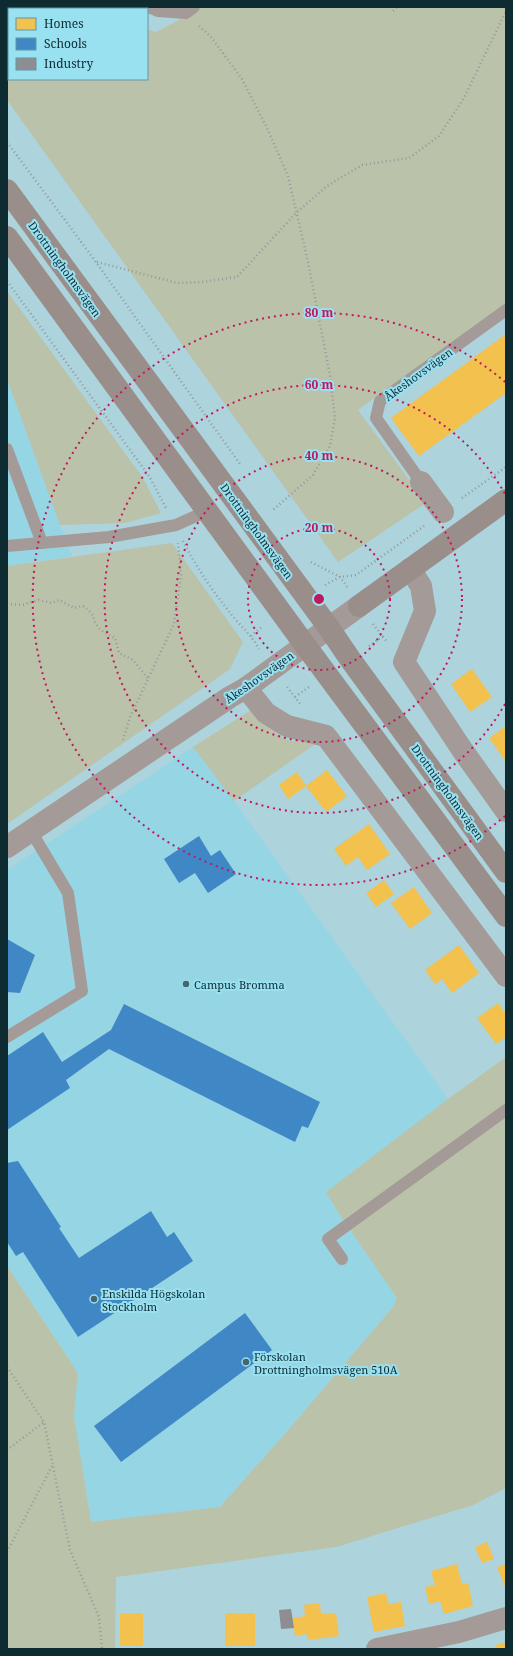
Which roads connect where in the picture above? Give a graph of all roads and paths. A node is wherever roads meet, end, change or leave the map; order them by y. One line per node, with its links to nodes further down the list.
1 (149, 7): 3 (lane)
2 (397, 7): 4 (path)
3 (190, 10): 8 (path)
4 (393, 11)
5 (506, 11): 8 (path)
6 (7, 142): 10 (path)
7 (7, 190): 28 (main road, Drottningholmsvägen)
8 (296, 213): 10 (path); 17 (path)
9 (7, 237): 18 (main road)
10 (96, 262): 13 (path)
11 (506, 310): 14 (lane, Åkeshovsvägen)
12 (7, 449): 22 (lane)
13 (241, 466)
14 (421, 482): 19 (street, Åkeshovsvägen)
15 (506, 500): 25 (main road, Åkeshovsvägen)
16 (268, 504): 17 (path)
17 (273, 510): 20 (path)
18 (207, 511): 21 (lane); 29 (main road)
19 (443, 512)
20 (277, 517)
21 (176, 525): 22 (lane); 31 (path)
22 (42, 542): 23 (lane)
23 (7, 546)
24 (309, 561): 27 (path)
25 (410, 569): 27 (main road, Åkeshovsvägen); 30 (street)
26 (7, 604): 31 (path)
27 (359, 606): 28 (street, Åkeshovsvägen); 30 (path)
28 (329, 628): 29 (street, Åkeshovsvägen); 37 (main road, Drottningholmsvägen)
29 (305, 645): 32 (street, Åkeshovsvägen); 38 (main road)
30 (404, 662): 34 (street)
31 (149, 680): 33 (path)
32 (246, 688): 35 (street, Åkeshovsvägen); 39 (street)
33 (122, 744)
34 (506, 811)
35 (31, 831): 36 (street, Åkeshovsvägen); 40 (lane)
36 (7, 847)
37 (506, 872)
38 (506, 916)
39 (506, 976)
40 (7, 1037)
41 (506, 1110): 42 (lane)
42 (342, 1259)
43 (7, 1368): 44 (path)
44 (44, 1422): 45 (path); 46 (path)
45 (7, 1450)
46 (52, 1466): 47 (path); 49 (path)
47 (7, 1552)
48 (506, 1618): 50 (street)
49 (102, 1649)
50 (377, 1649)

